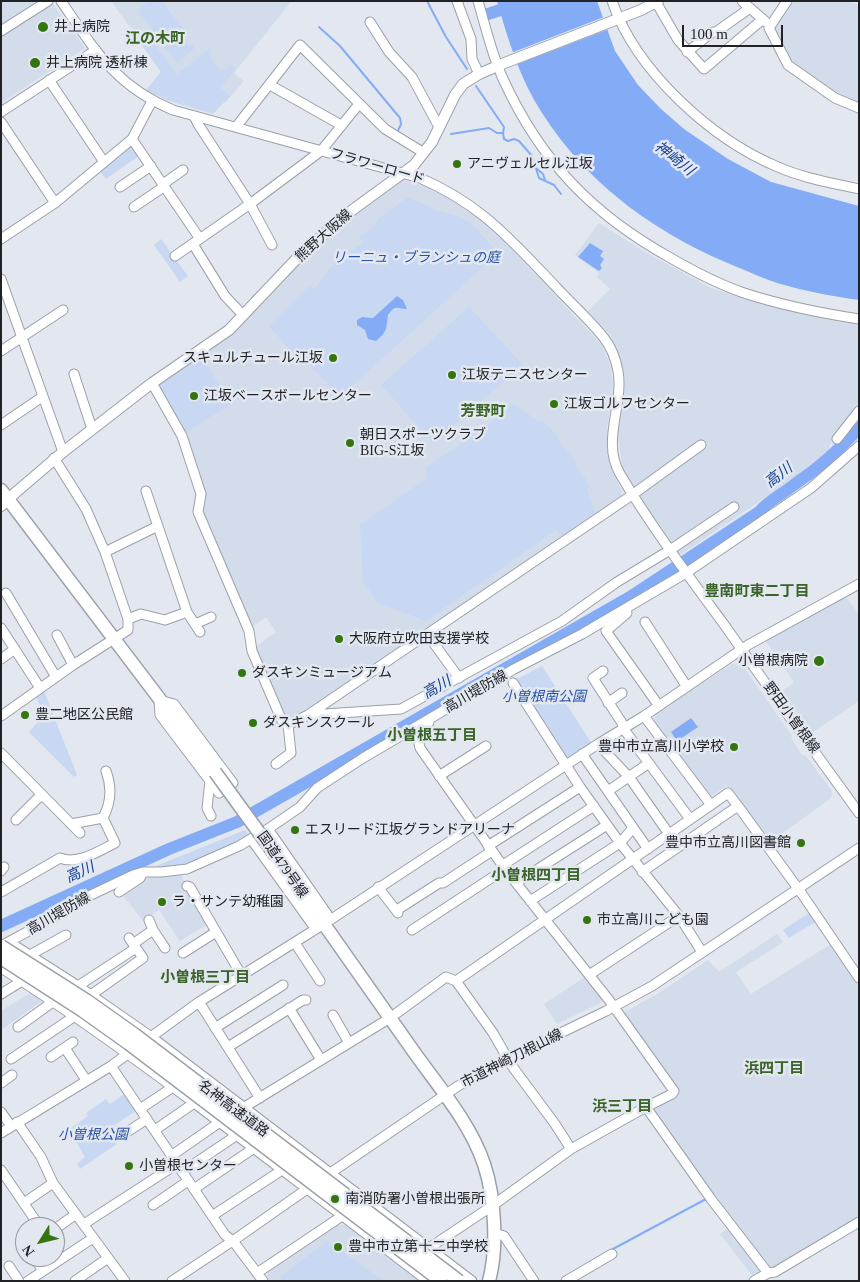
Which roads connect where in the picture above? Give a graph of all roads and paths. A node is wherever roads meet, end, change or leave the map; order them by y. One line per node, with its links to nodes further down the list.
1 (48, 1): 12 (street)
2 (61, 1): 13 (street, フラワーロード)
3 (457, 1): 16 (street)
4 (478, 1): 15 (street)
5 (612, 1): 9 (street)
6 (787, 1): 11 (street)
7 (657, 2): 9 (main road, 熊野大阪線); 14 (street)
8 (746, 4): 11 (street); 14 (street)
9 (616, 19): 15 (main road, 熊野大阪線); 37 (street)
10 (370, 22): 27 (street)
11 (767, 22): 14 (street); 21 (street)
12 (1, 31)
13 (96, 50): 17 (street); 19 (street, フラワーロード)
14 (687, 52)
15 (500, 65): 16 (main road, 熊野大阪線); 48 (street)
16 (479, 74): 27 (main road, 熊野大阪線)
17 (49, 80): 22 (street); 31 (street)
18 (270, 85): 20 (street); 25 (street); 26 (street)
19 (152, 102): 23 (street, フラワーロード); 28 (street)
20 (359, 104): 25 (street); 30 (street)
21 (859, 108)
22 (1, 112)
23 (194, 116): 26 (street, フラワーロード); 39 (street)
24 (1, 122): 38 (street)
25 (341, 125): 29 (street)
26 (236, 127): 29 (street, フラワーロード)
27 (439, 127): 30 (main road, 熊野大阪線)
28 (132, 139): 31 (street); 32 (street)
29 (321, 151): 34 (street, フラワーロード); 39 (street)
30 (424, 153): 34 (main road, 熊野大阪線)
31 (104, 162): 38 (street)
32 (151, 166): 35 (street); 36 (street)
33 (183, 170): 35 (street)
34 (402, 173): 47 (main road, 熊野大阪線); 62 (street, フラワーロード)
35 (164, 185): 40 (street); 42 (street)
36 (120, 187)
37 (859, 189)
38 (55, 203): 41 (street)
39 (250, 204): 42 (street); 43 (street)
40 (134, 207)
41 (1, 239)
42 (197, 241): 44 (street); 47 (street)
43 (272, 245)
44 (175, 256)
45 (1, 279): 49 (street)
46 (63, 310): 49 (street)
47 (243, 316): 52 (main road, 熊野大阪線)
48 (859, 319)
49 (22, 338): 50 (street); 53 (street)
50 (1, 351)
51 (74, 374): 56 (street)
52 (152, 383): 56 (main road, 熊野大阪線); 100 (street)
53 (42, 397): 55 (street); 60 (street)
54 (859, 411): 57 (street)
55 (1, 425)
56 (92, 429): 60 (main road, 熊野大阪線)
57 (837, 439)
58 (701, 445): 62 (street)
59 (858, 448): 68 (street, 高川堤防線)
60 (58, 455): 63 (main road, 熊野大阪線); 67 (street)
61 (146, 491): 65 (street)
62 (632, 494): 66 (street, フラワーロード); 80 (street)
63 (4, 499): 81 (highway, 国道479号線)
64 (734, 507): 66 (street)
65 (158, 526): 67 (street); 72 (street)
66 (670, 550): 68 (street, 野田小曽根線); 88 (street)
67 (105, 552): 74 (street)
68 (686, 573): 71 (street, 高川堤防線); 83 (street, 野田小曽根線)
69 (858, 586): 83 (street)
70 (6, 594): 87 (street)
71 (628, 608): 95 (street); 99 (street, 高川堤防線)
72 (187, 612): 74 (street); 76 (street)
73 (211, 617): 76 (street)
74 (128, 619): 81 (street)
75 (646, 622): 90 (street)
76 (195, 624): 78 (street)
77 (1, 628): 82 (street)
78 (200, 632)
79 (57, 634): 85 (street)
80 (427, 634): 88 (street); 97 (street)
81 (114, 640): 85 (street); 93 (highway, 国道479号線)
82 (15, 649): 84 (street); 91 (street)
83 (742, 650): 90 (street); 119 (street, 野田小曽根線)
84 (1, 659)
85 (73, 665): 87 (street)
86 (602, 671): 94 (street)
87 (56, 677): 91 (street)
88 (458, 678): 97 (street)
89 (513, 683): 108 (street)
90 (687, 687): 95 (street)
91 (40, 688): 96 (street)
92 (622, 693): 94 (street)
93 (159, 700): 111 (highway, 国道479号線); 111 (street)
94 (608, 703): 101 (street)
95 (658, 706): 98 (street)
96 (2, 714)
97 (308, 715): 100 (street)
98 (644, 716): 101 (street); 116 (street)
99 (431, 718): 110 (street); 128 (street, 高川堤防線)
100 (288, 724): 106 (street)
101 (623, 728): 102 (street); 107 (street)
102 (598, 744): 105 (street); 112 (street)
103 (486, 746): 110 (street)
104 (1, 753): 115 (street)
105 (582, 754): 108 (street); 114 (street)
106 (276, 764)
107 (649, 764): 112 (street); 122 (street)
108 (565, 765): 113 (street); 125 (street)
109 (106, 771): 121 (street)
110 (439, 776): 125 (street)
111 (213, 777): 120 (street); 150 (highway, 国道479号線, bridge)
112 (629, 777): 114 (street); 130 (street)
113 (580, 787): 117 (street); 133 (street)
114 (608, 792): 127 (street)
115 (43, 796): 123 (street); 124 (street)
116 (711, 805): 118 (street); 122 (street)
117 (594, 806): 126 (street); 137 (street)
118 (738, 806): 139 (street); 143 (street)
119 (859, 813)
120 (211, 816)
121 (103, 818): 124 (street); 144 (street)
122 (690, 819): 130 (street)
123 (16, 820)
124 (71, 824): 129 (street)
125 (474, 825): 133 (street); 142 (street)
126 (607, 825): 132 (street); 140 (street)
127 (633, 828): 132 (street); 135 (street)
128 (268, 829): 131 (street, 高川堤防線); 150 (street)
129 (80, 833)
130 (669, 834): 135 (street)
131 (251, 839): 138 (street, 高川堤防線); 150 (street)
132 (620, 843): 136 (street); 146 (street)
133 (490, 848): 137 (street); 142 (street)
134 (859, 848): 143 (street, 市道神崎刀根山線)
135 (648, 849): 136 (street)
136 (633, 860): 139 (street); 148 (street)
137 (504, 867): 140 (street); 152 (street)
138 (143, 872): 145 (street); 157 (street, 高川堤防線)
139 (642, 872): 147 (street)
140 (516, 882): 146 (street)
141 (186, 886): 153 (street)
142 (378, 887): 150 (street)
143 (798, 889): 159 (street, 市道神崎刀根山線); 166 (street)
144 (1, 892)
145 (119, 892)
146 (530, 901): 148 (street)
147 (679, 916): 159 (street); 164 (street)
148 (546, 919): 164 (street); 169 (street)
149 (149, 920): 151 (street)
150 (324, 924): 156 (street); 181 (highway, 国道479号線)
151 (153, 930): 155 (street); 158 (street)
152 (412, 930)
153 (216, 932): 160 (street); 165 (street)
154 (66, 935): 161 (street)
155 (133, 943): 171 (street); 173 (street)
156 (295, 943): 165 (street); 168 (street)
157 (4, 944): 161 (street); 254 (highway, 名神高速道路, bridge)
158 (165, 948)
159 (702, 952): 177 (street, 市道神崎刀根山線)
160 (183, 953)
161 (30, 955): 171 (street)
162 (1, 958): 253 (highway, 名神高速道路, bridge)
163 (1, 968): 167 (street)
164 (589, 975): 177 (street)
165 (242, 976): 176 (street)
166 (858, 976)
167 (22, 980): 172 (street); 175 (street)
168 (320, 981)
169 (456, 981): 181 (street); 192 (street)
170 (283, 984): 183 (street)
171 (78, 986): 173 (street)
172 (1, 994)
173 (90, 995): 184 (street)
174 (306, 1000): 178 (street)
175 (54, 1001): 180 (street); 182 (street)
176 (199, 1002): 183 (street); 184 (street)
177 (614, 1007): 192 (street, 市道神崎刀根山線); 202 (street)
178 (289, 1008): 188 (street); 193 (street)
179 (333, 1015): 186 (street)
180 (75, 1016): 189 (street); 191 (street)
181 (390, 1018): 186 (street); 199 (highway, 国道479号線)
182 (18, 1027)
183 (215, 1028): 188 (street)
184 (150, 1036): 189 (street); 203 (street)
185 (73, 1042): 187 (street)
186 (349, 1043): 193 (street)
187 (65, 1048): 190 (street); 196 (street)
188 (228, 1048): 200 (street)
189 (128, 1054): 194 (street); 198 (street)
190 (51, 1057)
191 (11, 1059)
192 (507, 1059): 199 (street, 市道神崎刀根山線); 214 (street)
193 (321, 1060): 200 (street)
194 (111, 1066): 196 (street); 204 (street)
195 (12, 1075): 197 (street)
196 (86, 1080): 208 (street)
197 (1, 1082)
198 (173, 1087): 201 (street); 204 (street)
199 (445, 1096): 219 (street, 市道神崎刀根山線); 225 (highway, 国道479号線)
200 (260, 1098): 203 (street)
201 (194, 1103): 207 (street); 209 (street)
202 (646, 1107): 214 (street); 243 (street)
203 (244, 1108): 207 (street); 219 (street)
204 (140, 1109): 206 (street)
205 (1, 1112): 208 (street)
206 (147, 1119): 209 (street); 212 (street)
207 (220, 1122): 211 (street); 215 (street)
208 (14, 1124): 210 (street); 220 (street)
209 (155, 1130): 215 (street)
210 (1, 1133)
211 (237, 1135): 213 (street); 216 (street)
212 (121, 1136)
213 (254, 1148): 218 (street); 221 (street)
214 (570, 1148): 225 (street)
215 (171, 1156): 216 (street)
216 (180, 1168): 221 (street); 232 (street)
217 (1, 1170): 223 (street)
218 (282, 1170): 222 (street); 227 (street)
219 (331, 1173): 222 (street, 市道神崎刀根山線); 236 (street)
220 (52, 1183): 223 (street); 226 (street)
221 (191, 1185): 224 (street); 227 (street)
222 (307, 1189): 228 (street); 235 (street, 市道神崎刀根山線)
223 (24, 1203): 229 (street)
224 (153, 1205)
225 (492, 1206): 233 (highway, 国道479号線); 236 (street)
226 (76, 1214): 230 (street); 232 (street)
227 (212, 1216): 235 (street)
228 (342, 1216): 242 (street); 252 (street)
229 (33, 1217)
230 (65, 1222)
231 (859, 1222): 243 (street)
232 (84, 1224): 234 (street)
233 (494, 1233): 244 (highway, 国道479号線); 256 (street)
234 (93, 1238): 238 (street); 241 (street)
235 (233, 1241): 242 (street); 250 (street, 市道神崎刀根山線)
236 (429, 1248): 255 (street)
237 (612, 1254): 257 (street)
238 (108, 1258): 245 (street); 248 (street)
239 (9, 1266): 246 (street)
240 (40, 1267): 241 (street)
241 (43, 1271): 247 (street)
242 (257, 1273): 251 (street)
243 (768, 1273): 258 (street)
244 (492, 1277)
245 (123, 1278): 249 (street)
246 (19, 1281)
247 (28, 1281)
248 (75, 1281)
249 (113, 1281)
250 (172, 1281)
251 (263, 1281)
252 (428, 1281)
253 (441, 1281)
254 (459, 1281)
255 (472, 1281)
256 (534, 1281)
257 (566, 1281)
258 (754, 1281)

